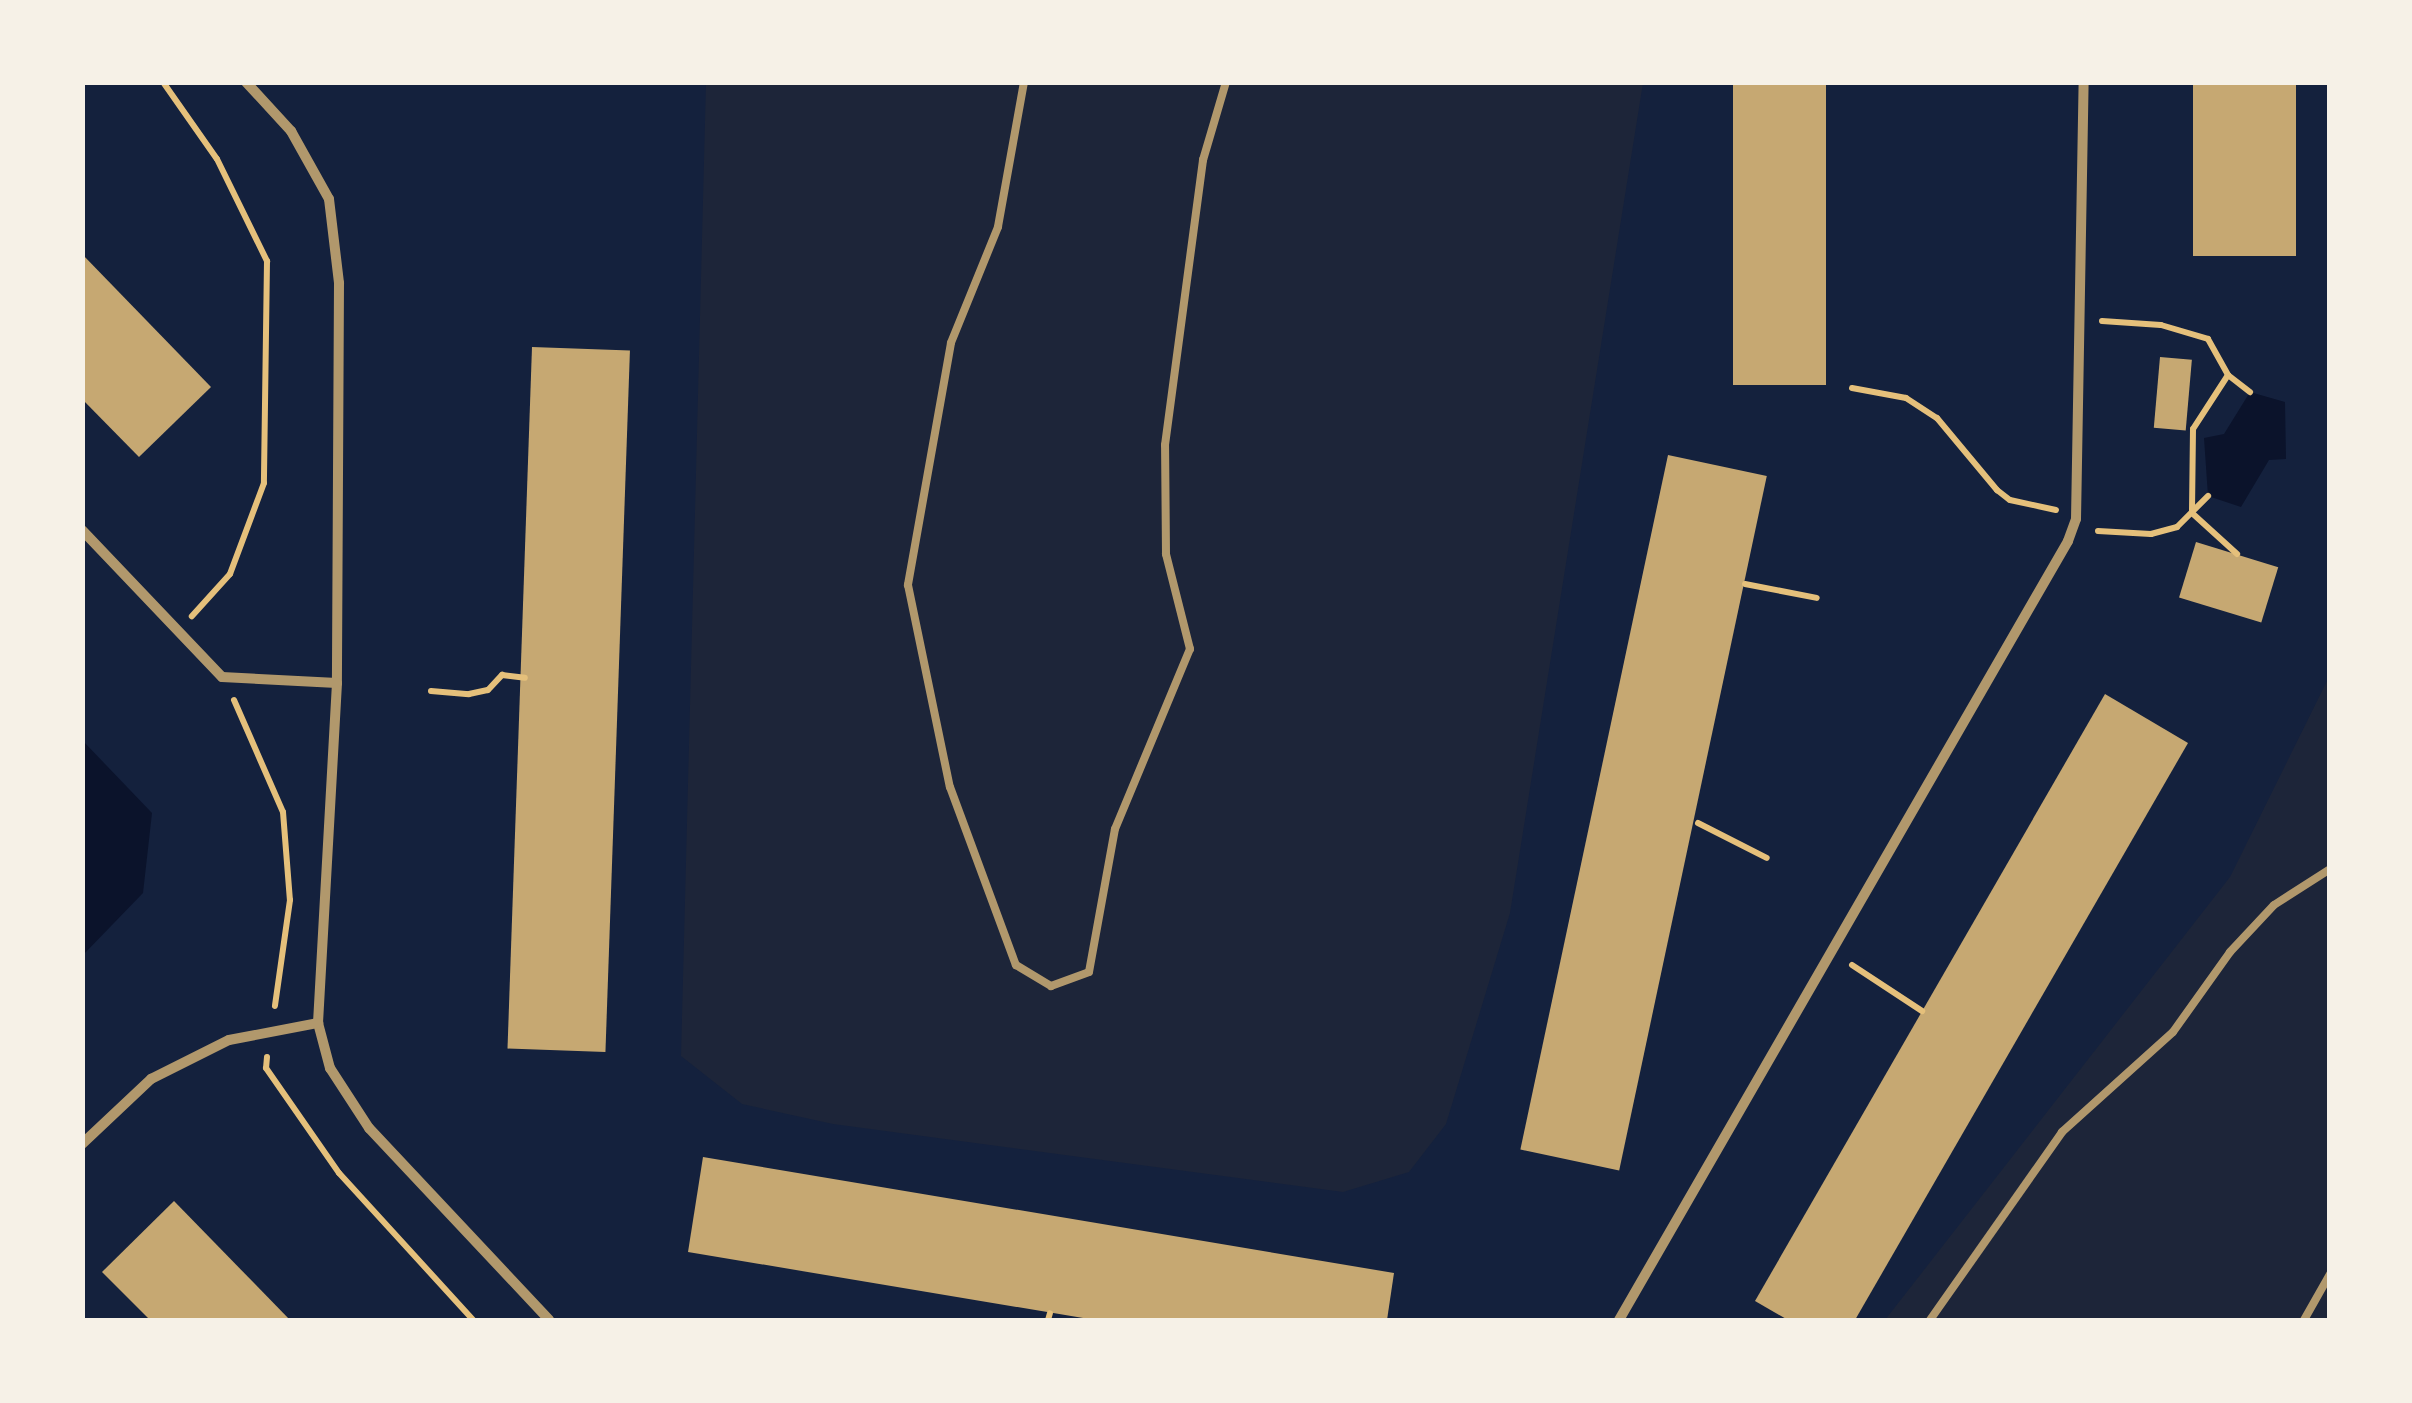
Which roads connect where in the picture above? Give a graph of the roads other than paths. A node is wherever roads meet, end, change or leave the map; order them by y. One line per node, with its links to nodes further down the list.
1 (246, 82): 6 (street)
2 (1024, 82): 3 (lane)
3 (1226, 82)
4 (2084, 82): 12 (street)
5 (82, 530): 6 (street)
6 (337, 682): 8 (street)
7 (2330, 869): 13 (lane)
8 (318, 1023): 9 (street); 11 (street)
9 (82, 1144)
10 (2330, 1274): 14 (lane)
11 (549, 1320)
12 (1619, 1320)
13 (1930, 1320)
14 (2304, 1320)

